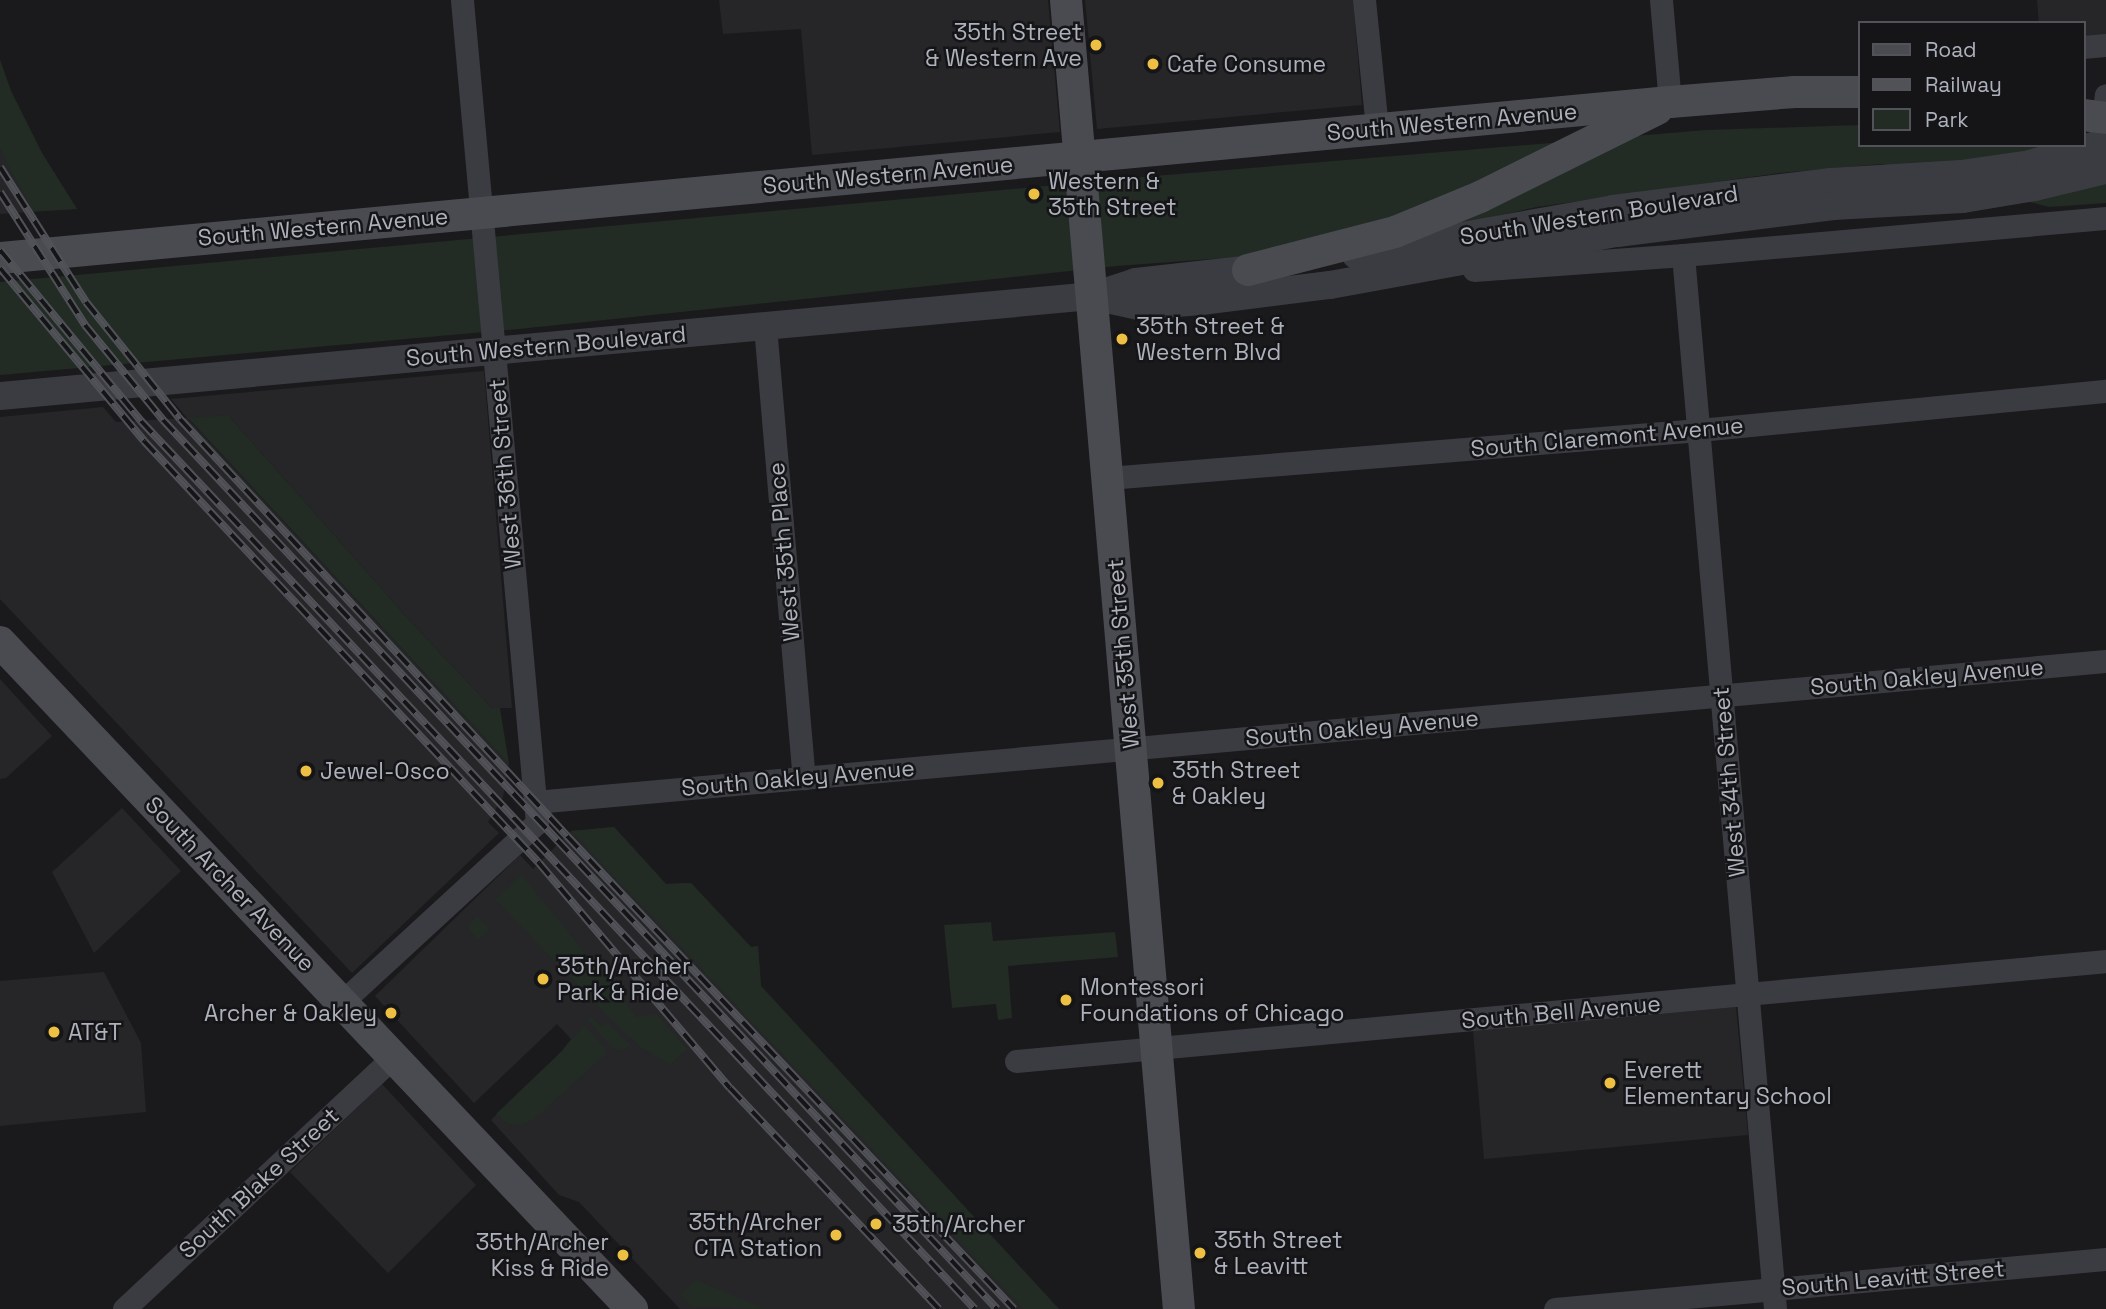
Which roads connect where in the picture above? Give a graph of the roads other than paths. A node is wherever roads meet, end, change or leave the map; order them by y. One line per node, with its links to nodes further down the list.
1 (462, 0): 16 (street, West 36th Street)
2 (1066, 0): 15 (main road, West 35th Street)
3 (1364, 0): 9 (street)
4 (1661, 0): 8 (street)
5 (2106, 45): 6 (street)
6 (2085, 47)
7 (1857, 92): 8 (main road, South Western Avenue)
8 (1670, 102): 9 (main road, South Western Avenue); 20 (main road)
9 (1377, 129): 15 (main road, South Western Avenue)
10 (2102, 129): 11 (street, South Western Boulevard); 12 (street, South Western Boulevard)
11 (2085, 137)
12 (2085, 144)
13 (2064, 147): 20 (street, South Western Boulevard)
14 (2081, 147): 21 (street, South Western Boulevard)
15 (1081, 157): 16 (main road, South Western Avenue); 22 (main road, West 35th Street)
16 (481, 213): 19 (main road, South Western Avenue); 24 (street, West 36th Street)
17 (2106, 218): 18 (street)
18 (1683, 255): 21 (street); 27 (street, West 34th Street)
19 (0, 258)
20 (1248, 270): 22 (street, South Western Boulevard)
21 (1390, 274): 22 (street, South Western Boulevard)
22 (1093, 296): 23 (street, South Western Boulevard); 28 (main road, West 35th Street)
23 (765, 326): 24 (street, South Western Boulevard); 33 (street, West 35th Place)
24 (494, 351): 26 (street, South Western Boulevard); 34 (street, West 36th Street)
25 (2106, 391): 27 (street, South Claremont Avenue)
26 (0, 396)
27 (1699, 430): 28 (street, South Claremont Avenue); 31 (street, West 34th Street)
28 (1108, 478): 32 (main road, West 35th Street)
29 (0, 642): 37 (main road, South Archer Avenue)
30 (2106, 661): 31 (street, South Oakley Avenue)
31 (1722, 695): 32 (street, South Oakley Avenue); 36 (street, West 34th Street)
32 (1132, 749): 33 (street, South Oakley Avenue); 38 (main road, West 35th Street)
33 (804, 778): 34 (street, South Oakley Avenue)
34 (536, 813): 37 (street)
35 (2106, 961): 36 (street, South Bell Avenue)
36 (1748, 995): 38 (street, South Bell Avenue); 42 (street, West 34th Street)
37 (342, 1002): 39 (main road, South Archer Avenue)
38 (1158, 1049): 40 (street, South Bell Avenue); 45 (main road, West 35th Street)
39 (394, 1056): 43 (street, South Blake Street); 44 (main road, South Archer Avenue)
40 (1016, 1061)
41 (2106, 1259): 42 (street, South Leavitt Street)
42 (1774, 1299): 46 (street, South Leavitt Street)
43 (124, 1309)
44 (632, 1309)
45 (1179, 1309)
46 (1555, 1309)

